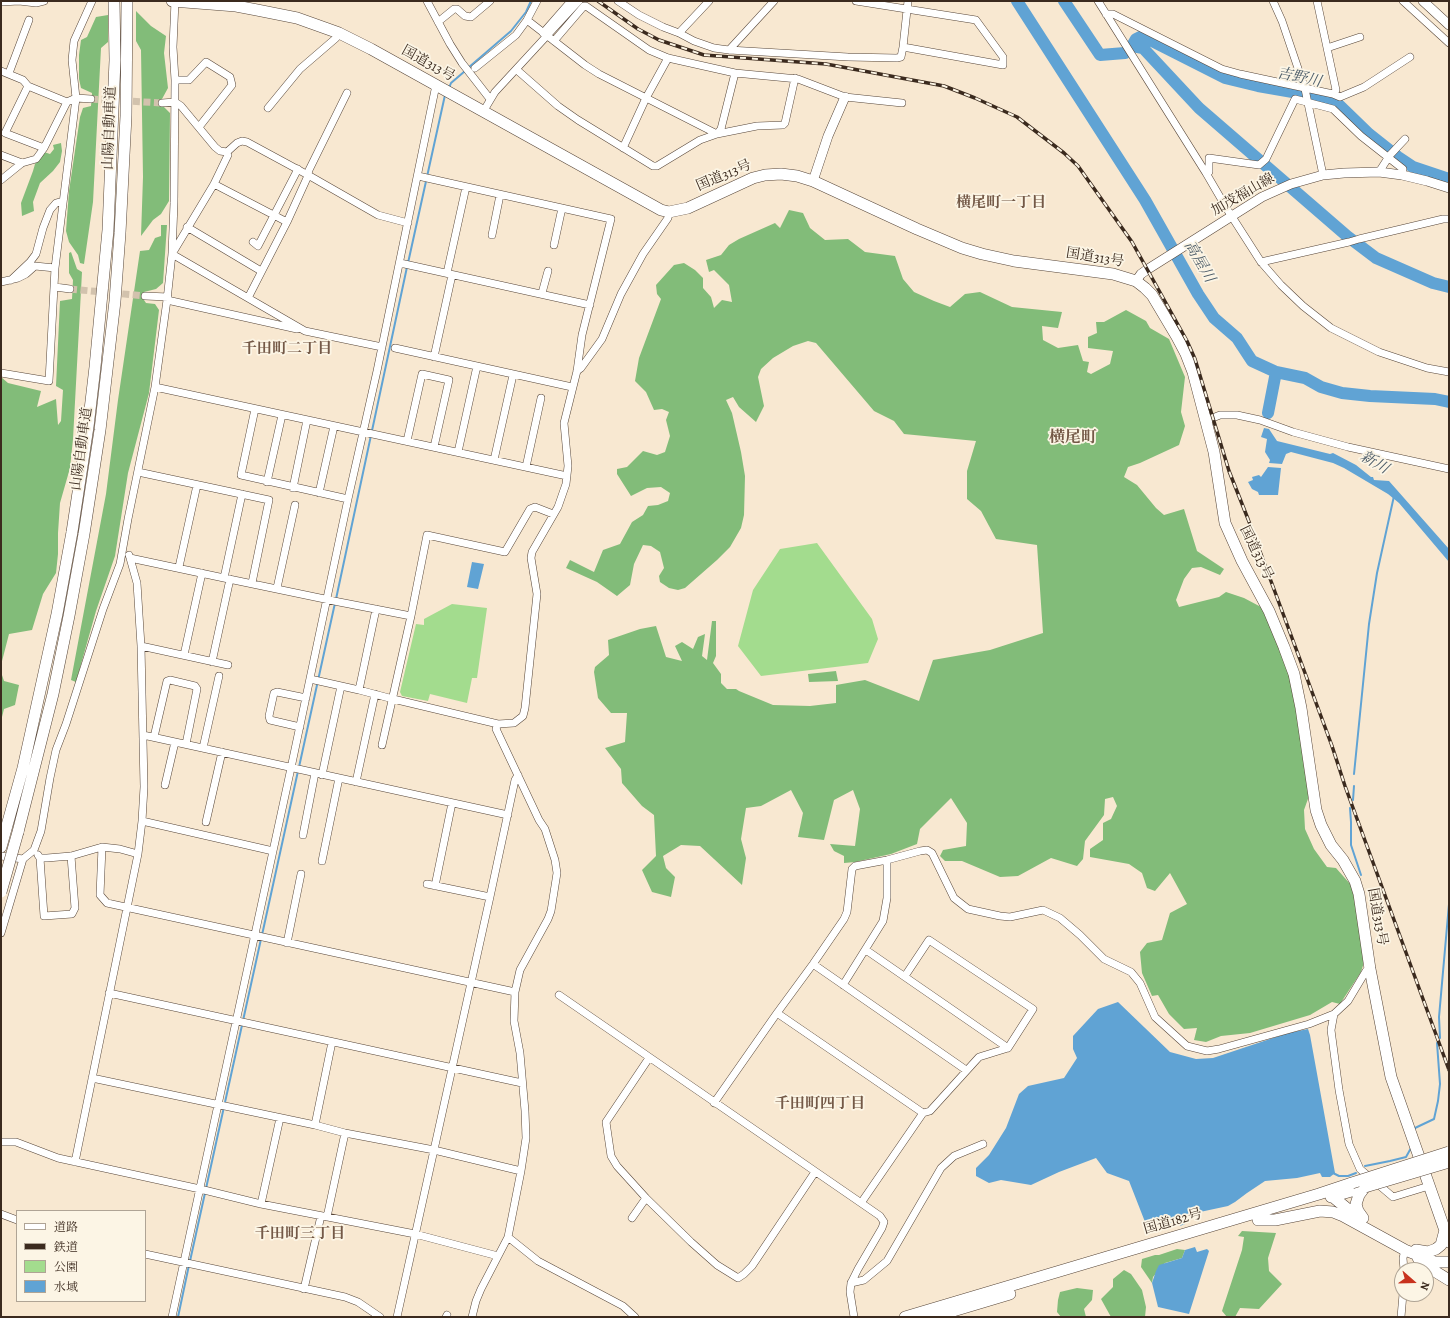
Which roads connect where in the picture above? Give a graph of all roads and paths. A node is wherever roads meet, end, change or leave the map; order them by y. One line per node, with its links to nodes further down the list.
1 (44, 1): 20 (street)
2 (92, 1): 51 (street)
3 (114, 1): 189 (highway, 山陽自動車道)
4 (128, 1): 202 (highway, 山陽自動車道, bridge)
5 (174, 1): 28 (highway, 国道313号); 44 (street)
6 (490, 1): 26 (street)
7 (537, 1): 25 (street)
8 (570, 1): 30 (street)
9 (579, 1): 30 (street)
10 (618, 1): 29 (street)
11 (709, 1): 29 (street)
12 (774, 1): 35 (street)
13 (856, 1): 22 (street)
14 (908, 1): 22 (street)
15 (1098, 1): 23 (street)
16 (1273, 1): 46 (street)
17 (1317, 1): 34 (street)
18 (1403, 1): 32 (street)
19 (1423, 1): 27 (main road)
20 (1, 2)
21 (429, 2): 26 (street)
22 (907, 9): 33 (street); 33 (street)
23 (1106, 14): 46 (street); 73 (street)
24 (29, 20): 41 (street)
25 (527, 20): 30 (street); 38 (street)
26 (438, 22): 54 (street)
27 (1449, 25)
28 (339, 33): 47 (highway, 国道313号); 60 (street)
29 (679, 33): 35 (street)
30 (548, 36): 37 (street); 39 (street); 52 (street)
31 (1360, 37): 34 (street)
32 (1449, 43)
33 (903, 48): 35 (street)
34 (1327, 48): 49 (street)
35 (729, 50)
36 (1410, 57): 49 (street)
37 (668, 58): 42 (street); 52 (street)
38 (475, 68)
39 (517, 70): 54 (street); 66 (street)
40 (1, 71): 41 (street)
41 (9, 73): 45 (street)
42 (735, 74): 43 (street); 63 (street)
43 (795, 78): 50 (street); 63 (street)
44 (175, 80): 56 (street); 62 (street)
45 (28, 86): 55 (street); 65 (street)
46 (1305, 89): 49 (street); 57 (street)
47 (444, 90): 61 (highway, 国道313号); 77 (street)
48 (347, 93): 74 (street)
49 (1334, 94)
50 (845, 97): 59 (street); 79 (main road)
51 (76, 98): 53 (street); 55 (street); 84 (street)
52 (646, 98): 63 (street); 66 (street)
53 (91, 99)
54 (490, 99): 61 (street)
55 (67, 102): 65 (street)
56 (175, 102): 58 (street); 62 (street); 96 (street)
57 (1308, 102): 68 (street); 73 (street); 75 (street)
58 (162, 103)
59 (902, 103)
60 (268, 108)
61 (483, 112): 86 (highway, 国道313号)
62 (199, 127): 67 (street)
63 (717, 134): 66 (street)
64 (1405, 139): 68 (street)
65 (44, 148): 70 (street)
66 (623, 148)
67 (228, 152): 71 (street); 80 (street)
68 (1391, 154): 72 (street); 76 (street)
69 (1, 155): 70 (street)
70 (22, 164): 78 (street)
71 (298, 169): 74 (street); 87 (street)
72 (1379, 172): 75 (main road, 加茂福山線); 76 (main road, 加茂福山線)
73 (1206, 173): 88 (street)
74 (308, 175): 90 (street); 91 (street)
75 (1323, 175): 88 (main road, 加茂福山線)
76 (1402, 175): 82 (main road, 加茂福山線)
77 (424, 177): 81 (street); 91 (street)
78 (1, 180)
79 (813, 181): 86 (highway, 国道313号); 104 (highway, 国道313号)
80 (214, 184): 87 (street); 92 (street)
81 (466, 187): 83 (street); 102 (street)
82 (1449, 188)
83 (500, 195): 85 (street); 93 (street)
84 (62, 201): 99 (street); 103 (street)
85 (562, 208): 95 (street); 112 (street)
86 (669, 212): 118 (street)
87 (274, 215): 90 (street); 94 (street)
88 (1232, 216): 97 (street); 104 (main road, 加茂福山線)
89 (1449, 219): 97 (street)
90 (287, 222): 100 (street)
91 (408, 223): 98 (street)
92 (186, 227): 96 (street); 100 (street)
93 (492, 235)
94 (253, 242)
95 (554, 244)
96 (172, 254): 110 (street); 111 (street)
97 (1261, 262): 119 (street)
98 (405, 264): 102 (street); 114 (street)
99 (55, 268): 103 (street); 106 (street)
100 (261, 271): 110 (street)
101 (548, 271): 108 (street)
102 (450, 274): 108 (street); 116 (street)
103 (11, 280): 105 (street)
104 (1136, 281): 128 (highway, 国道313号)
105 (1, 282)
106 (55, 287): 107 (street); 120 (street)
107 (70, 289)
108 (542, 293): 112 (street)
109 (145, 296): 111 (street)
110 (248, 298): 113 (street)
111 (168, 299): 113 (street); 122 (street)
112 (590, 305): 118 (street)
113 (305, 331): 114 (street)
114 (382, 347): 130 (street)
115 (395, 348): 116 (street)
116 (434, 357): 117 (street)
117 (477, 366): 121 (street); 133 (street)
118 (577, 371): 123 (street)
119 (1449, 372)
120 (1, 373)
121 (513, 375): 123 (street); 134 (street)
122 (155, 387): 125 (street); 137 (street)
123 (572, 388): 138 (street)
124 (541, 398): 135 (street)
125 (255, 409): 126 (street); 139 (street)
126 (282, 415): 127 (street); 139 (street)
127 (307, 420): 129 (street); 141 (street)
128 (1205, 420): 136 (street); 211 (highway, 国道313号)
129 (334, 426): 130 (street); 142 (street)
130 (368, 433): 131 (street); 144 (street)
131 (406, 441): 132 (street); 132 (street)
132 (434, 447): 133 (street)
133 (458, 452): 134 (street)
134 (494, 460): 135 (street)
135 (526, 467): 138 (street)
136 (1449, 469)
137 (138, 472): 140 (street); 147 (street)
138 (567, 476): 146 (street)
139 (267, 482): 141 (street)
140 (197, 485): 143 (street); 149 (street)
141 (293, 488): 142 (street)
142 (319, 493): 144 (street)
143 (242, 494): 151 (street); 152 (street)
144 (348, 499): 154 (street)
145 (295, 505): 153 (street)
146 (553, 514): 156 (street); 168 (street)
147 (124, 544): 148 (street); 190 (street)
148 (130, 558): 149 (street); 157 (street)
149 (179, 568): 150 (street)
150 (202, 573): 151 (street); 158 (street)
151 (227, 578): 152 (street); 159 (street)
152 (252, 583): 153 (street)
153 (277, 588): 154 (street)
154 (329, 600): 155 (street); 162 (street)
155 (376, 609): 156 (street); 164 (street)
156 (411, 616): 167 (street)
157 (141, 646): 158 (street); 170 (street)
158 (184, 655): 159 (street)
159 (212, 662): 160 (street)
160 (228, 665)
161 (219, 676): 175 (street)
162 (315, 681): 163 (street); 166 (street)
163 (341, 686): 164 (street); 178 (street)
164 (359, 690): 165 (street)
165 (375, 694): 167 (street); 181 (street)
166 (306, 698): 169 (street); 169 (street)
167 (393, 699): 168 (street); 174 (street)
168 (498, 724): 179 (street)
169 (300, 727): 177 (street)
170 (143, 735): 171 (street); 185 (street)
171 (154, 737): 172 (street); 173 (street)
172 (175, 742): 173 (street); 182 (street)
173 (186, 744): 175 (street)
174 (382, 745)
175 (203, 748): 176 (street)
176 (222, 752): 177 (street); 186 (street)
177 (296, 769): 178 (street); 191 (street)
178 (319, 774): 180 (street); 187 (street)
179 (518, 775): 184 (street); 215 (street)
180 (339, 778): 181 (street); 198 (street)
181 (356, 782): 183 (street)
182 (166, 785)
183 (452, 803): 184 (street); 201 (street)
184 (508, 815): 203 (street)
185 (142, 821): 191 (street); 192 (street)
186 (206, 822)
187 (304, 835)
188 (102, 847): 192 (street); 194 (street); 205 (street)
189 (1, 848)
190 (34, 850): 195 (street); 196 (street)
191 (273, 851): 207 (street)
192 (138, 854): 205 (street)
193 (1, 856): 195 (street)
194 (70, 856): 196 (street); 196 (street)
195 (23, 858): 204 (street)
196 (40, 858)
197 (887, 860): 209 (street); 210 (street); 219 (street)
198 (322, 861)
199 (301, 874): 208 (street)
200 (427, 884): 201 (street)
201 (435, 886): 203 (street)
202 (1, 893): 204 (street)
203 (490, 897): 213 (street)
204 (12, 898): 206 (street)
205 (127, 908): 207 (street); 216 (street)
206 (1, 933)
207 (259, 937): 208 (street); 220 (street)
208 (287, 943): 213 (street)
209 (866, 950): 212 (street); 214 (street)
210 (814, 964): 214 (street); 218 (street)
211 (1370, 969): 219 (street); 242 (highway, 国道313号)
212 (905, 976): 222 (street); 222 (street)
213 (471, 984): 215 (street); 224 (street)
214 (843, 985): 225 (street)
215 (515, 992): 227 (street)
216 (109, 994): 220 (street); 226 (street)
217 (559, 994): 223 (street)
218 (777, 1013): 228 (street); 230 (street)
219 (1334, 1014): 242 (street)
220 (240, 1022): 221 (street); 229 (street)
221 (332, 1042): 224 (street); 232 (street)
222 (1008, 1048): 225 (street)
223 (649, 1058): 228 (street); 246 (street)
224 (452, 1067): 227 (street); 236 (street)
225 (966, 1070): 230 (street)
226 (92, 1078): 229 (street); 238 (street)
227 (522, 1082): 240 (street)
228 (714, 1103): 241 (street)
229 (222, 1106): 231 (street); 244 (street)
230 (923, 1113): 247 (street)
231 (280, 1118): 232 (street); 248 (street)
232 (315, 1125): 233 (street)
233 (345, 1133): 236 (street); 250 (street)
234 (1, 1142): 238 (street)
235 (983, 1144): 266 (street)
236 (434, 1150): 240 (street); 255 (street)
237 (1449, 1152): 245 (highway, 国道182号, bridge)
238 (75, 1162): 244 (street)
239 (1449, 1162): 243 (highway, 国道182号, bridge)
240 (521, 1171): 257 (street)
241 (815, 1172): 246 (street); 247 (street)
242 (1429, 1186): 254 (highway, 国道313号)
243 (1365, 1187): 245 (highway, 国道182号); 256 (highway)
244 (204, 1190): 248 (street); 264 (street)
245 (1332, 1193): 253 (highway, 国道182号); 256 (highway); 269 (highway, 国道182号)
246 (646, 1198): 251 (street)
247 (860, 1203): 266 (street)
248 (261, 1204): 250 (street)
249 (1, 1214): 252 (street)
250 (324, 1217): 255 (street); 267 (street)
251 (632, 1218)
252 (16, 1220)
253 (1258, 1220): 256 (highway); 269 (highway, 国道182号)
254 (1445, 1230): 258 (highway, 国道313号); 259 (highway)
255 (415, 1234): 261 (street); 272 (street)
256 (1377, 1234): 259 (highway)
257 (508, 1237): 261 (street); 274 (street)
258 (1449, 1242)
259 (1409, 1252): 262 (street); 263 (highway); 265 (highway)
260 (146, 1254): 264 (street)
261 (498, 1256): 273 (street)
262 (1403, 1262)
263 (1449, 1262)
264 (187, 1263): 267 (street); 270 (street)
265 (1449, 1280)
266 (851, 1283): 275 (street)
267 (304, 1289): 271 (street)
268 (1402, 1302): 278 (street)
269 (955, 1313): 276 (highway, 国道182号); 277 (highway, 国道182号)
270 (172, 1317)
271 (380, 1317)
272 (397, 1317)
273 (472, 1317)
274 (635, 1317)
275 (854, 1317)
276 (905, 1317)
277 (933, 1317)
278 (1401, 1317)

